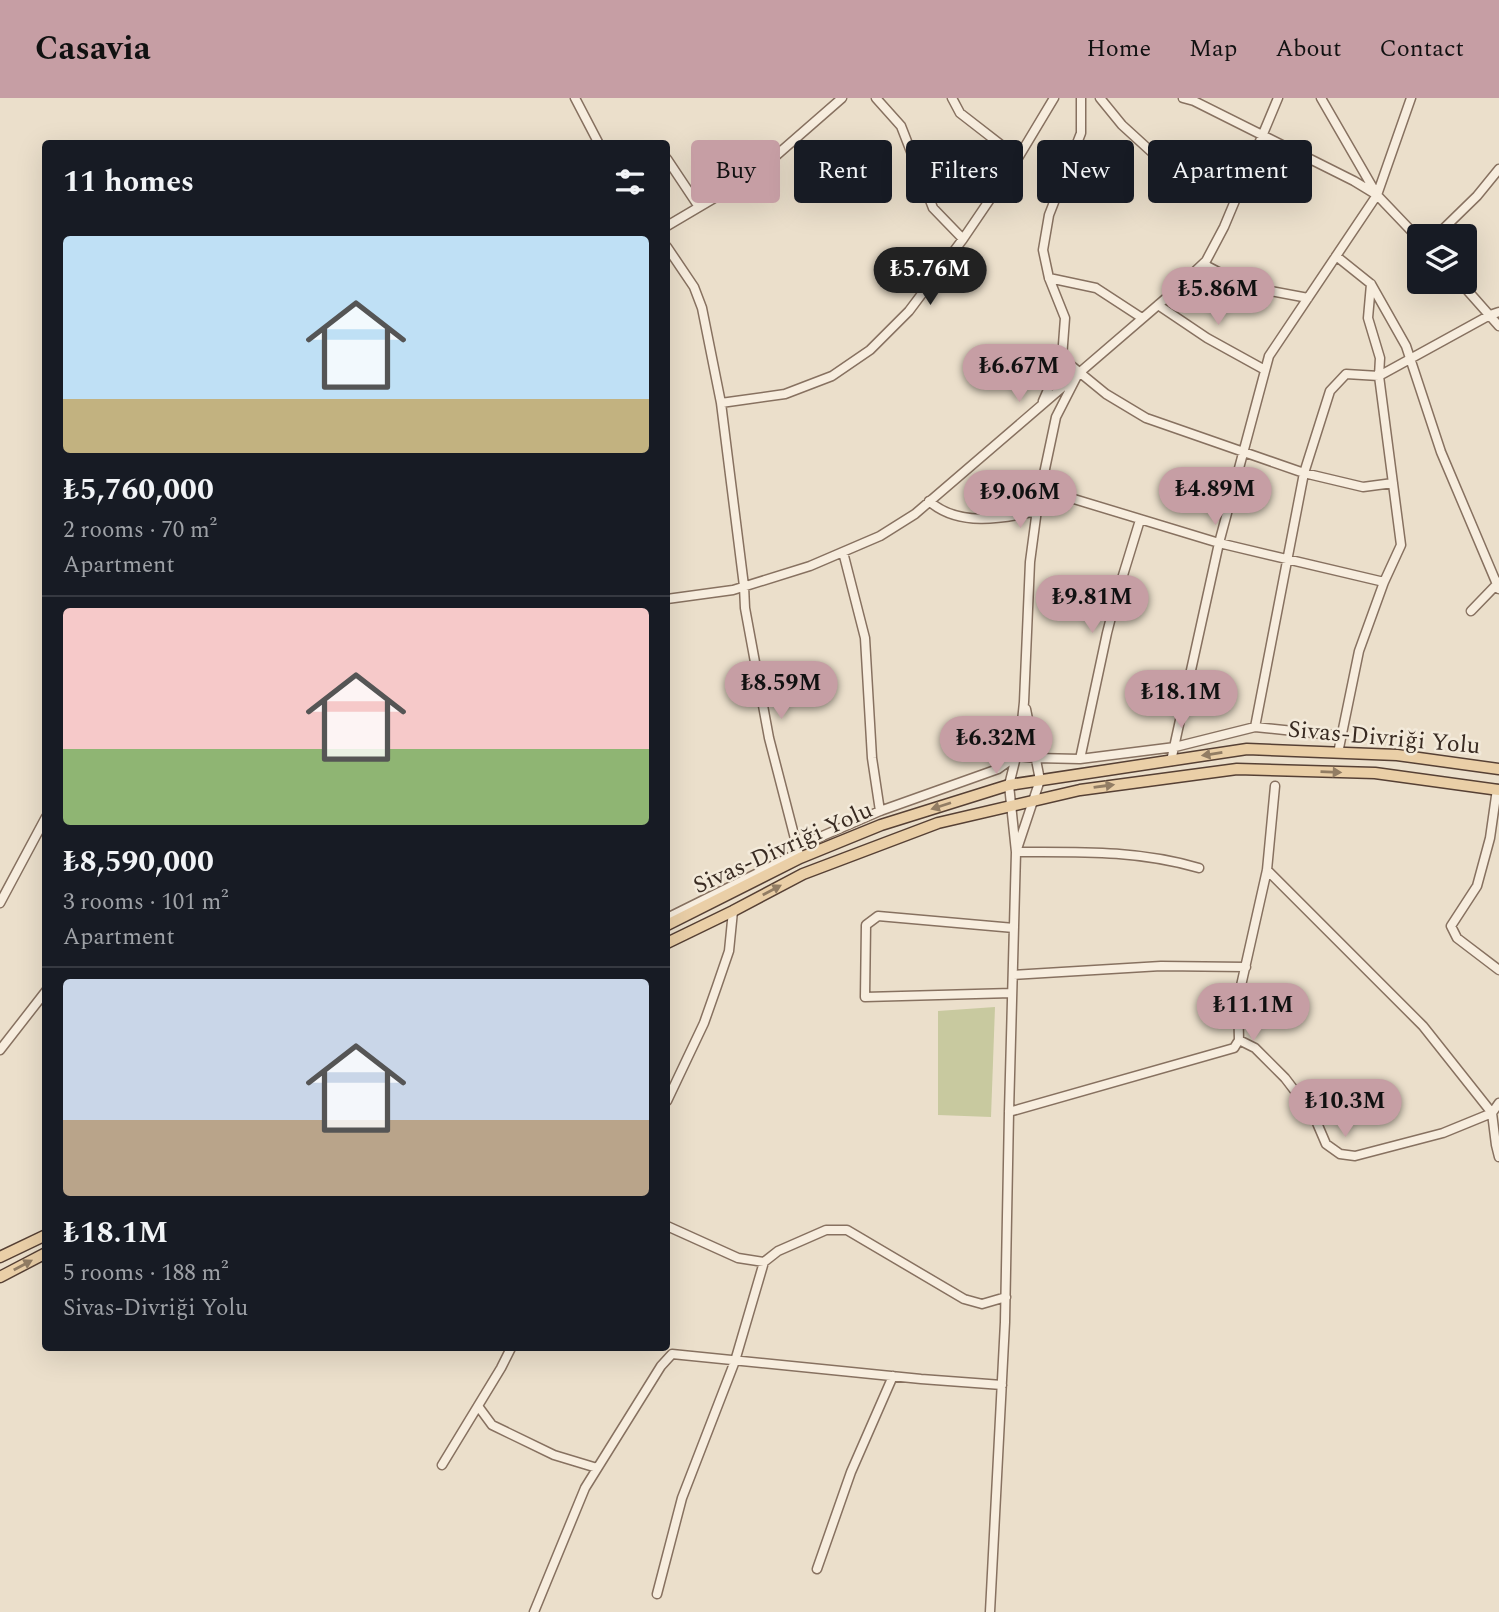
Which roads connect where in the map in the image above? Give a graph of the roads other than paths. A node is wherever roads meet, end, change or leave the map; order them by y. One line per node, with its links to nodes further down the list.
1 (575, 98): 13 (street)
2 (842, 98): 23 (street)
3 (876, 98): 27 (street)
4 (952, 98): 14 (street)
5 (1054, 98): 17 (street)
6 (1081, 98): 31 (street)
7 (1100, 98): 16 (street)
8 (1183, 98): 12 (street)
9 (1278, 98): 12 (street)
10 (1321, 98): 20 (street)
11 (1411, 98): 20 (street)
12 (1262, 135): 15 (street); 20 (street)
13 (597, 140)
14 (995, 140)
15 (1260, 140)
16 (1148, 149)
17 (1023, 150)
18 (670, 164): 23 (street)
19 (1499, 169): 25 (street)
20 (1377, 195): 26 (street); 29 (street)
21 (987, 203): 27 (street)
22 (1234, 203): 30 (street)
23 (699, 207): 24 (street)
24 (670, 224)
25 (1448, 224)
26 (1407, 226)
27 (963, 239): 45 (street)
28 (670, 251): 45 (street)
29 (1336, 256): 32 (street); 34 (street)
30 (1203, 264): 34 (street); 35 (street)
31 (1049, 278): 38 (street); 41 (street)
32 (1371, 284): 40 (street); 44 (street)
33 (1471, 294): 37 (street)
34 (1308, 298): 42 (street)
35 (1158, 306): 38 (street); 42 (street)
36 (1499, 312): 37 (street)
37 (1489, 315): 39 (street); 40 (street)
38 (1142, 318): 43 (street)
39 (1499, 326)
40 (1410, 358): 44 (street); 58 (street)
41 (1062, 359): 43 (street); 46 (street)
42 (1265, 370): 47 (street)
43 (1079, 372): 46 (street); 47 (street); 50 (street)
44 (1379, 376): 48 (street); 49 (street)
45 (721, 402): 59 (street)
46 (1042, 404): 51 (street)
47 (1243, 452): 48 (street); 54 (street)
48 (1304, 473): 49 (street); 56 (street)
49 (1392, 483): 57 (street)
50 (1041, 489): 52 (street); 53 (street)
51 (929, 501): 52 (street); 55 (street)
52 (1037, 511): 62 (street)
53 (1140, 520): 54 (street); 69 (street)
54 (1219, 543): 56 (street); 65 (street)
55 (843, 552): 59 (street); 78 (street)
56 (1288, 560): 57 (street); 63 (street)
57 (1384, 582): 64 (street)
58 (1498, 585): 61 (street)
59 (744, 586): 60 (street); 81 (street)
60 (670, 599)
61 (1471, 611)
62 (1024, 702): 67 (street); 68 (street)
63 (1255, 727): 64 (street); 65 (street)
64 (1341, 736): 66 (street)
65 (1175, 747): 69 (street); 70 (street)
66 (1338, 752): 70 (main road, Sivas-Divriği Yolu, one-way to 70); 71 (main road, Sivas-Divriği Yolu)
67 (1016, 756): 68 (street); 73 (street); 78 (street)
68 (1035, 758): 69 (street); 72 (street)
69 (1080, 759)
70 (1171, 761): 72 (main road, Sivas-Divriği Yolu)
71 (1499, 769)
72 (1040, 780): 73 (main road, Sivas-Divriği Yolu); 76 (street)
73 (1009, 785): 77 (street); 81 (main road, Sivas-Divriği Yolu, one-way to 81)
74 (1275, 786): 83 (street)
75 (1498, 790): 76 (main road, Sivas-Divriği Yolu, one-way to 75); 91 (street)
76 (1034, 801): 77 (main road, Sivas-Divriği Yolu); 80 (street)
77 (1012, 806): 80 (street); 85 (main road, Sivas-Divriği Yolu, one-way to 77)
78 (880, 811): 81 (street)
79 (42, 824): 84 (street)
80 (1016, 852): 82 (street); 88 (street)
81 (798, 853): 86 (street); 87 (main road, Sivas-Divriği Yolu)
82 (1199, 868)
83 (1267, 870): 90 (street); 100 (street)
84 (0, 903)
85 (733, 911): 89 (main road, Sivas-Divriği Yolu); 97 (street)
86 (670, 917)
87 (670, 923)
88 (1014, 928): 92 (street); 93 (street)
89 (670, 942)
90 (1245, 967): 92 (street); 95 (street)
91 (1499, 970)
92 (1013, 975): 93 (street)
93 (1012, 993): 99 (street)
94 (42, 995): 96 (street)
95 (1239, 1040): 99 (street); 100 (street)
96 (0, 1050)
97 (670, 1094)
98 (1499, 1103): 100 (street)
99 (1009, 1112): 108 (street)
100 (1492, 1113): 101 (street)
101 (1499, 1157)
102 (670, 1227): 106 (street)
103 (42, 1237): 105 (main road)
104 (42, 1255): 107 (main road, one-way to 104)
105 (0, 1257)
106 (764, 1262): 108 (street); 110 (street)
107 (0, 1277)
108 (1006, 1297): 112 (street)
109 (510, 1351): 113 (street)
110 (735, 1361): 111 (street); 115 (street); 117 (street)
111 (893, 1376): 112 (street); 116 (street)
112 (1002, 1384): 119 (street)
113 (478, 1406): 114 (street); 115 (street)
114 (442, 1465)
115 (597, 1468): 118 (street)
116 (817, 1569)
117 (657, 1594)
118 (534, 1612)
119 (990, 1612)

